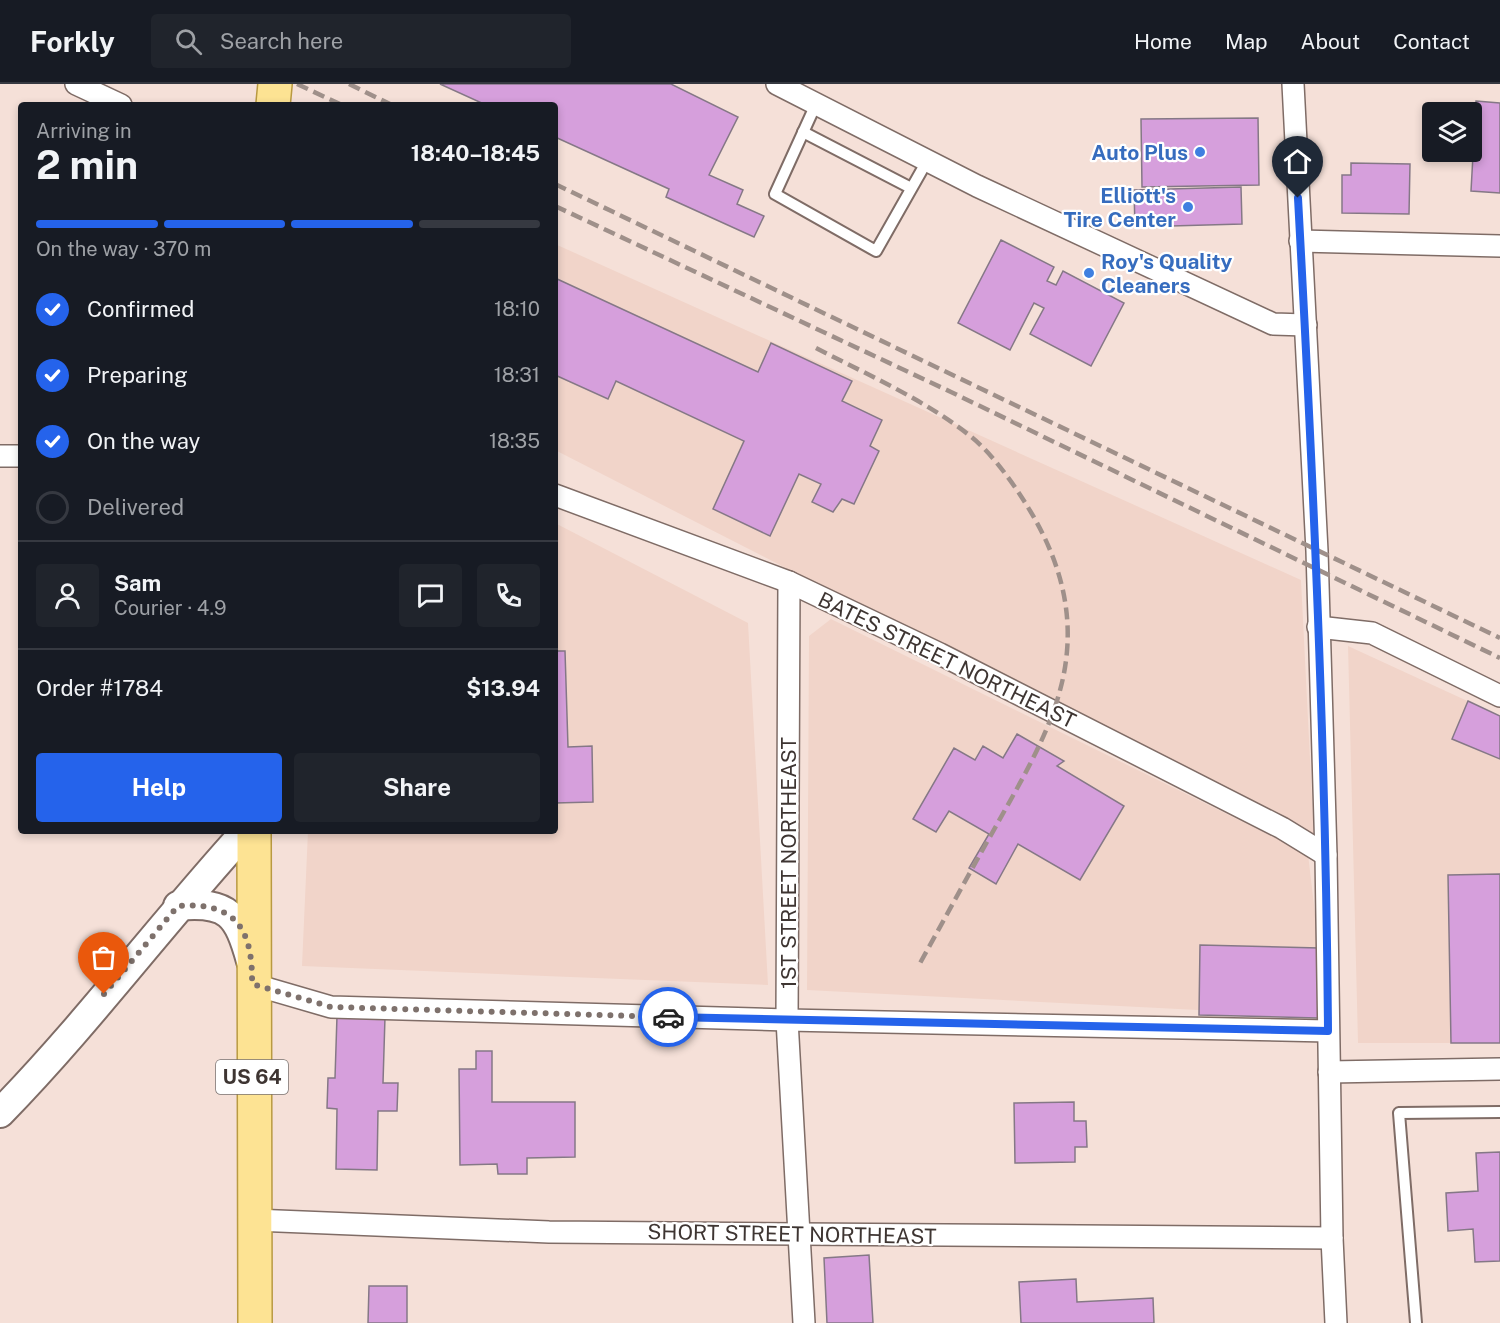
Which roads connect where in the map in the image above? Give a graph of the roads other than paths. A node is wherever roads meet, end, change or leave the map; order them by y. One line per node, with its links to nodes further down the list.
1 (76, 84): 5 (street)
2 (275, 84): 6 (main road)
3 (777, 84): 7 (street)
4 (1293, 84): 11 (street)
5 (115, 102)
6 (273, 102)
7 (816, 104): 8 (lane); 9 (street)
8 (803, 132): 10 (lane); 10 (lane)
9 (927, 160): 10 (lane); 13 (street)
10 (911, 188)
11 (1300, 241): 12 (street); 13 (street)
12 (1500, 246)
13 (1306, 325): 18 (street)
14 (0, 456): 15 (street)
15 (18, 456)
16 (558, 496): 17 (street, BATES STREET NORTHEAST)
17 (789, 582): 22 (street, BATES STREET NORTHEAST); 25 (street, 1ST STREET NORTHEAST)
18 (1318, 627): 19 (street); 22 (street)
19 (1500, 696)
20 (243, 834): 23 (main road)
21 (254, 834): 24 (main road, US 64)
22 (1326, 855): 26 (street)
23 (178, 906): 24 (main road); 30 (main road)
24 (252, 975): 25 (street); 31 (main road, US 64)
25 (787, 1020): 26 (street); 32 (street, 1ST STREET NORTHEAST)
26 (1328, 1031): 28 (street)
27 (1500, 1069): 28 (street)
28 (1329, 1072): 33 (street)
29 (1500, 1112): 37 (lane)
30 (0, 1113)
31 (253, 1221): 32 (street, SHORT STREET NORTHEAST); 34 (main road, US 64)
32 (801, 1235): 33 (street, SHORT STREET NORTHEAST); 35 (street, 1ST STREET NORTHEAST)
33 (1332, 1238): 36 (street)
34 (255, 1323)
35 (804, 1323)
36 (1336, 1323)
37 (1416, 1323)

